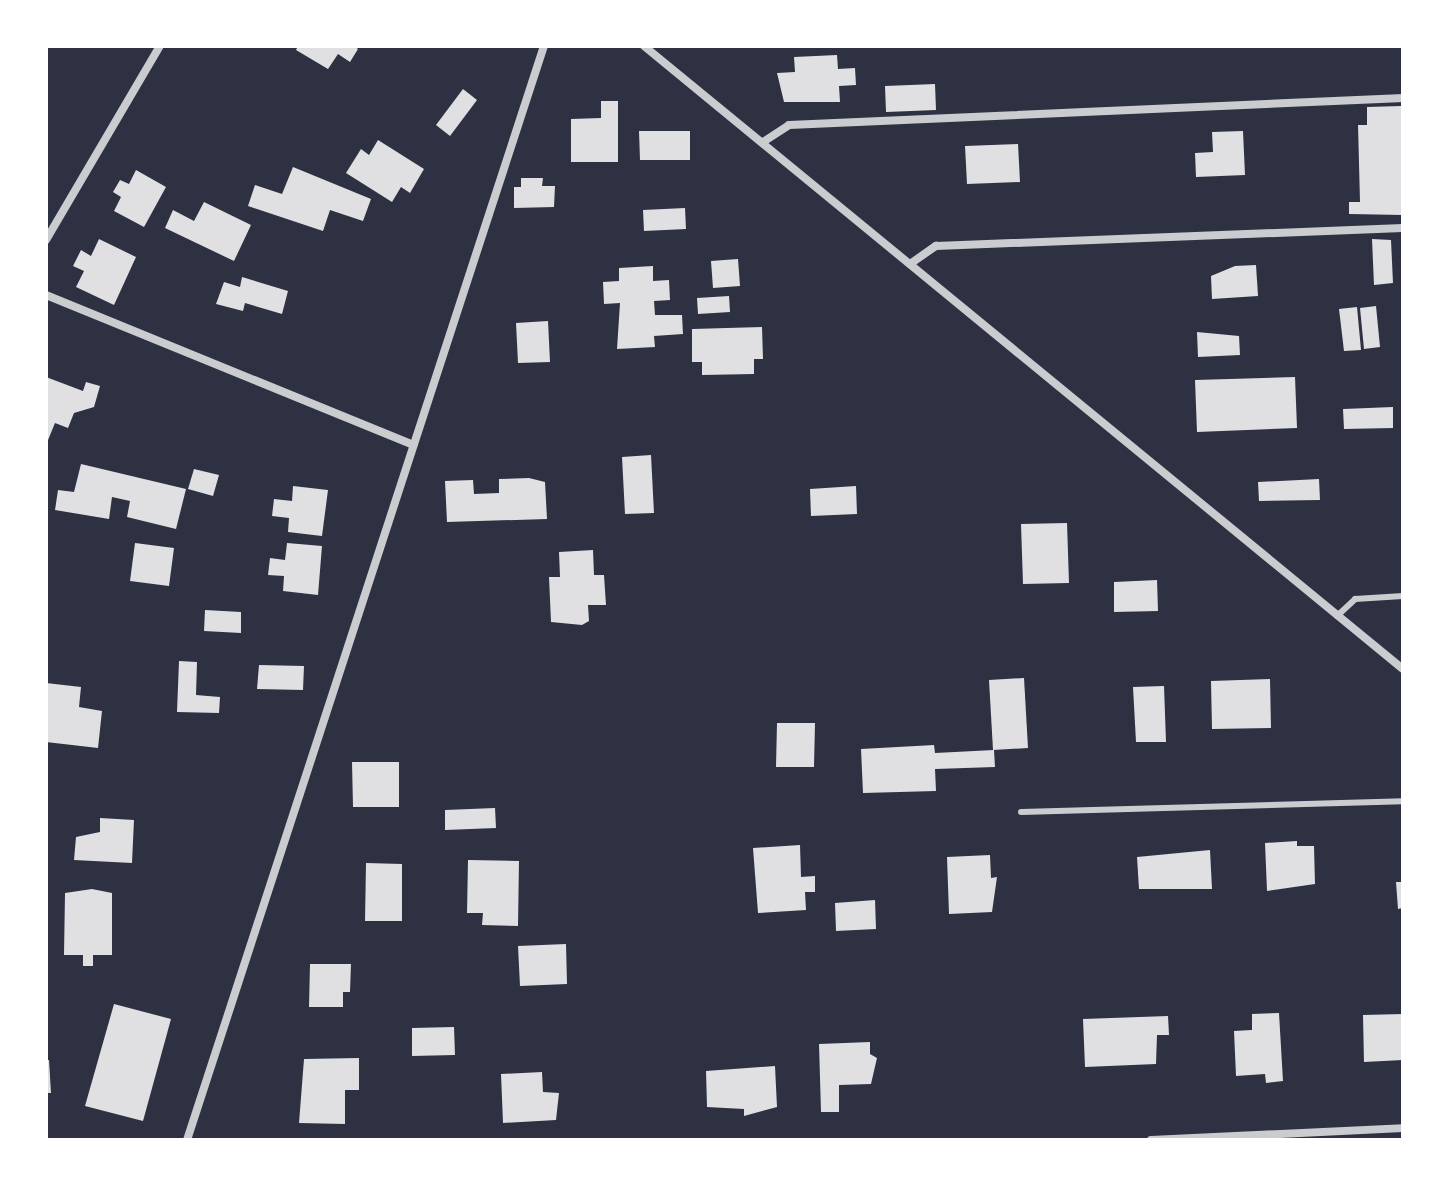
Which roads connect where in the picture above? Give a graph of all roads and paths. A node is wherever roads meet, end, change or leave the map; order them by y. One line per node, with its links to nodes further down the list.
1 (160, 46): 7 (street)
2 (544, 46): 10 (street)
3 (644, 46): 5 (street)
4 (1403, 98): 5 (street)
5 (763, 142): 8 (street)
6 (1403, 228): 8 (street)
7 (46, 240)
8 (910, 264): 12 (street)
9 (46, 295): 10 (street)
10 (414, 445): 17 (street)
11 (1403, 596): 12 (lane)
12 (1337, 616): 13 (street)
13 (1403, 669)
14 (1403, 801): 15 (lane)
15 (1021, 812)
16 (1403, 1128): 18 (street)
17 (187, 1140)
18 (1151, 1140)

